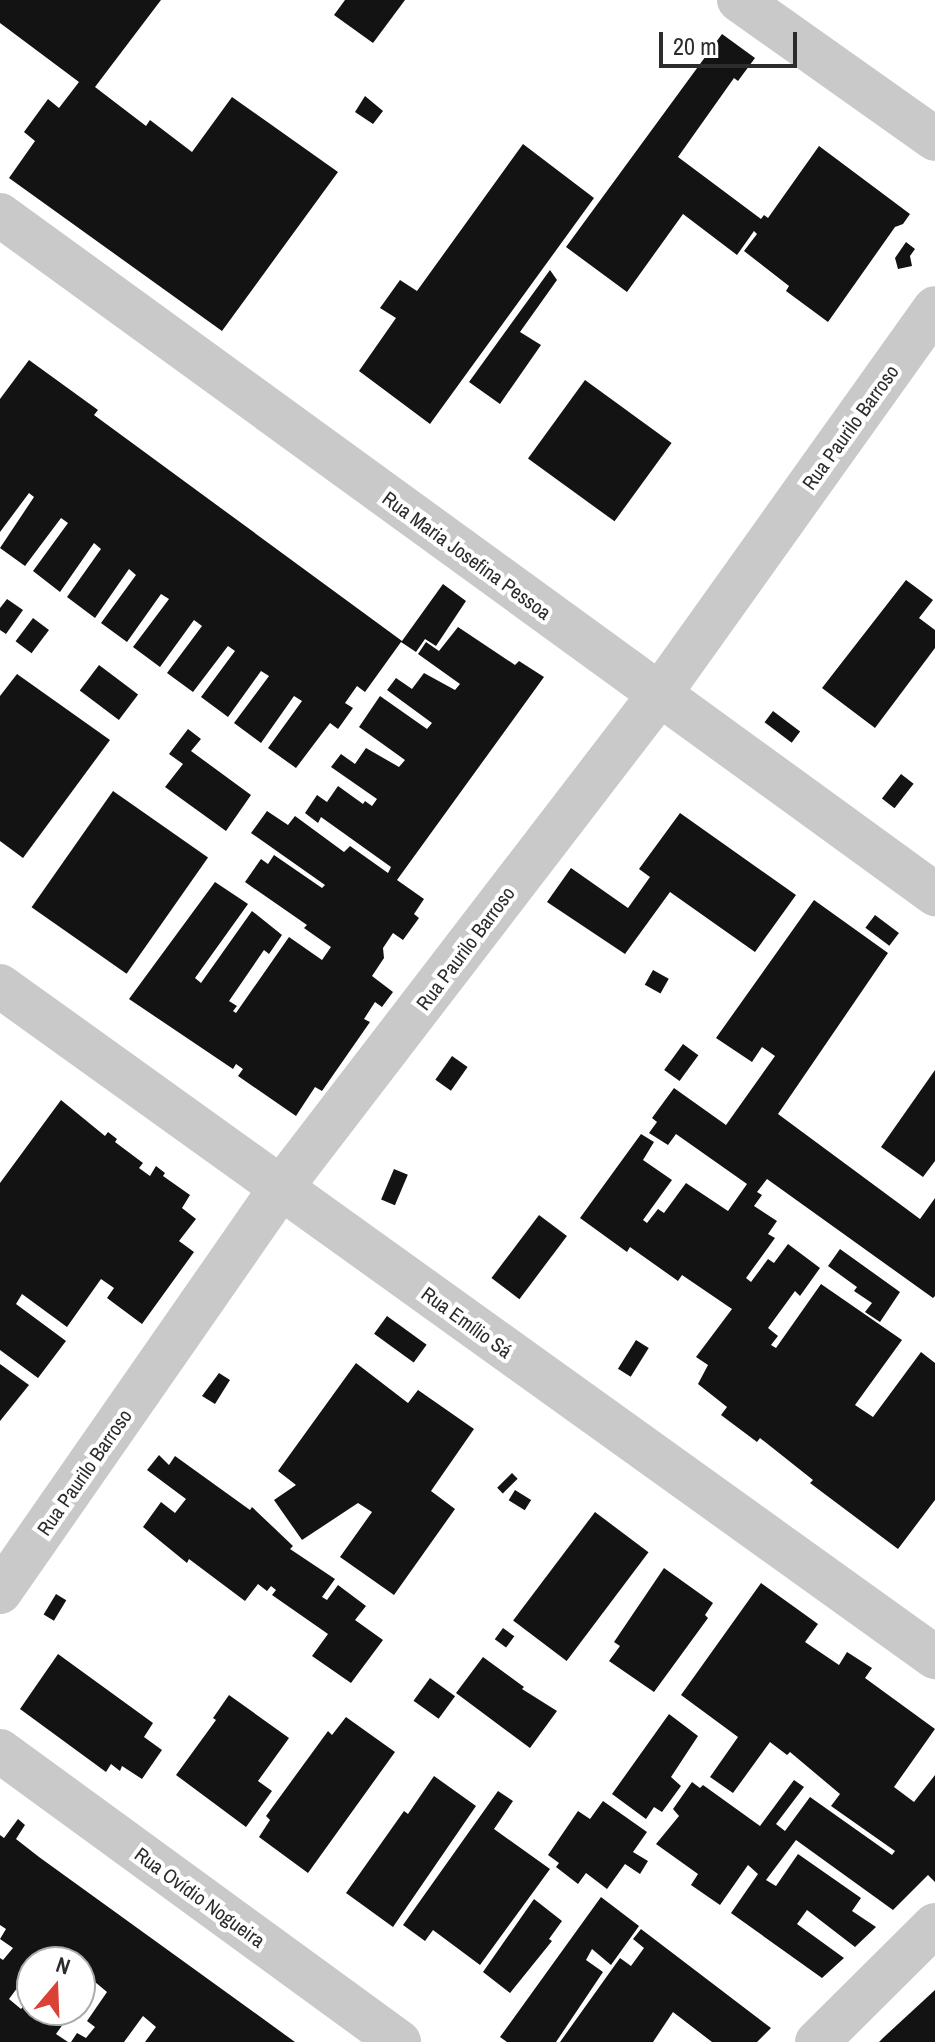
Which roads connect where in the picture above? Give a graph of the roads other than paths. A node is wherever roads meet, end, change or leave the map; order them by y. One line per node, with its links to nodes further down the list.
1 (739, 0): 2 (street)
2 (935, 139)
3 (0, 215): 5 (street, Rua Maria Josefina Pessoa)
4 (935, 308): 5 (street, Rua Paurilo Barroso)
5 (659, 695): 6 (street, Rua Maria Josefina Pessoa); 8 (street, Rua Paurilo Barroso)
6 (935, 894)
7 (0, 986): 8 (street, Rua Emílio Sá)
8 (280, 1189): 9 (street, Rua Paurilo Barroso); 10 (street, Rua Emílio Sá)
9 (0, 1592)
10 (935, 1657)
11 (0, 1751): 13 (street, Rua Ovídio Nogueira)
12 (935, 1925): 14 (street)
13 (399, 2042)
14 (817, 2042)

